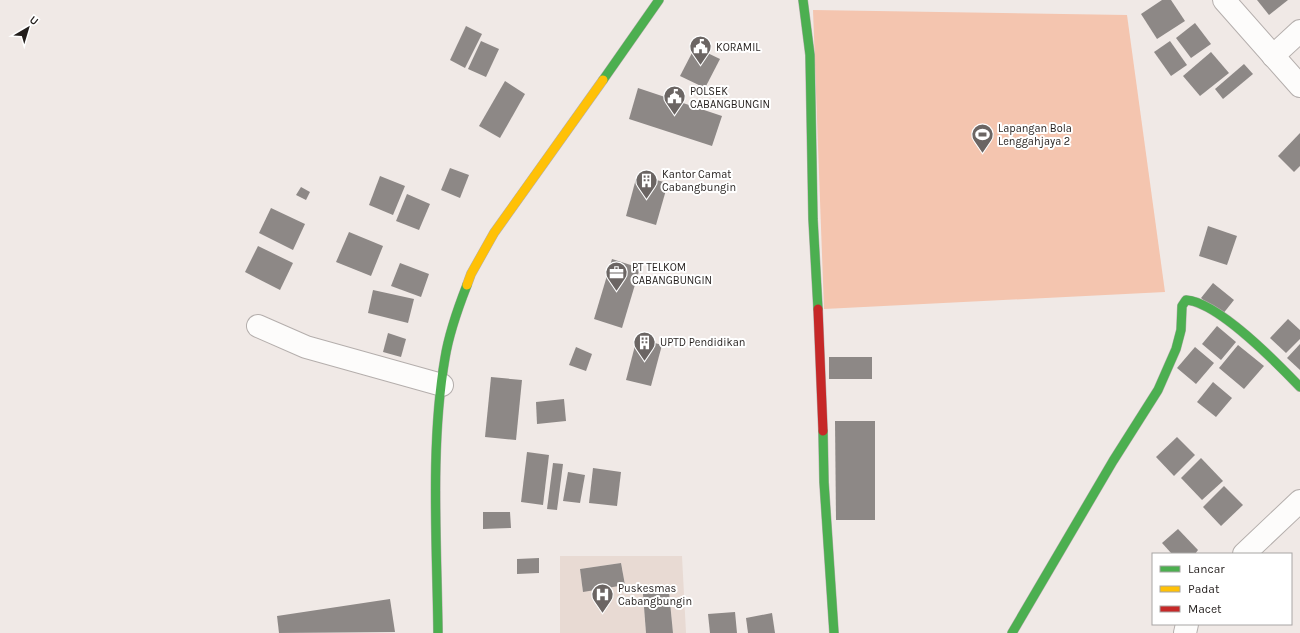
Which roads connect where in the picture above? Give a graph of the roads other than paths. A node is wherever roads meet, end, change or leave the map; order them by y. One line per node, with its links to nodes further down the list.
1 (659, 0): 8 (street)
2 (803, 0): 13 (street)
3 (1224, 0): 5 (street)
4 (1300, 31): 5 (street)
5 (1273, 56): 6 (street)
6 (1300, 86)
7 (258, 326): 8 (street)
8 (442, 384): 12 (street)
9 (1300, 387): 14 (street)
10 (1300, 501): 11 (street)
11 (1245, 553)
12 (438, 633)
13 (834, 633)
14 (1012, 633)

